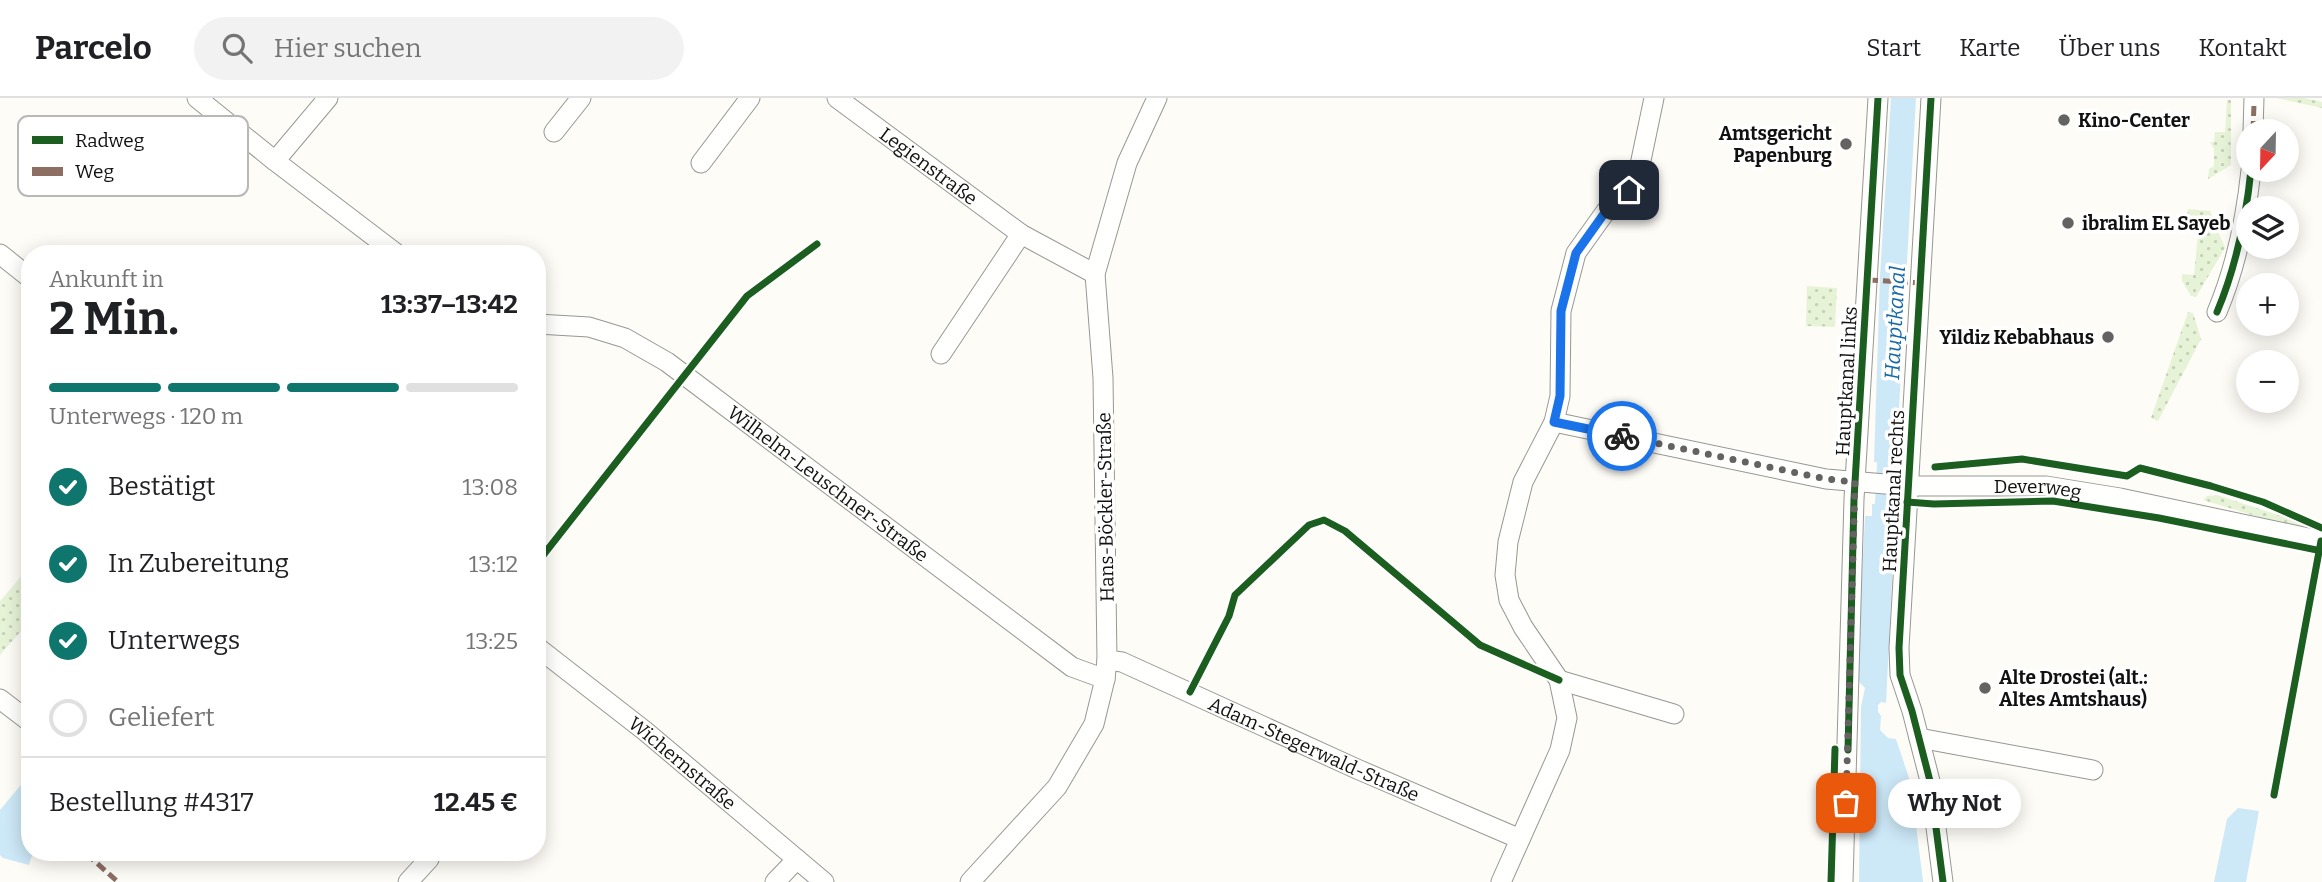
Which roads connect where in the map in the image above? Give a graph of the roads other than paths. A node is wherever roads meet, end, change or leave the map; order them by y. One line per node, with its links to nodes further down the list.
1 (197, 98): 11 (street)
2 (328, 98): 15 (street)
3 (581, 98): 13 (street)
4 (750, 98): 16 (street)
5 (837, 98): 18 (street, Legienstraße)
6 (1157, 98): 22 (street, Hans-Böckler-Straße)
7 (1654, 98): 26 (street)
8 (1878, 98): 27 (street, Hauptkanal links)
9 (1931, 98): 28 (street, Hauptkanal rechts)
10 (2254, 101): 12 (street)
11 (219, 116)
12 (2253, 119)
13 (554, 132)
14 (248, 139): 15 (street)
15 (275, 161): 19 (street)
16 (701, 163)
17 (2248, 182): 23 (street)
18 (1021, 234): 22 (street, Legienstraße); 25 (street)
19 (385, 245)
20 (0, 254): 21 (street)
21 (21, 271)
22 (1095, 274): 31 (street, Hans-Böckler-Straße)
23 (2217, 312)
24 (546, 325): 31 (street, Wilhelm-Leuschner-Straße)
25 (941, 355)
26 (1554, 422): 27 (street, Deverweg); 32 (street)
27 (1864, 483): 28 (street, Deverweg); 46 (street, Hauptkanal links)
28 (1902, 485): 29 (street, Deverweg); 36 (street, Hauptkanal rechts)
29 (2322, 541)
30 (546, 655): 39 (street, Wichernstraße)
31 (1106, 670): 38 (street, Adam-Stegerwald-Straße); 44 (street, Hans-Böckler-Straße)
32 (1559, 680): 34 (street); 38 (street)
33 (0, 699): 35 (street)
34 (1674, 714)
35 (21, 715)
36 (1919, 738): 37 (street); 47 (street, Hauptkanal rechts)
37 (2093, 770)
38 (1520, 839): 45 (street)
39 (797, 859): 42 (street); 43 (street, Wichernstraße)
40 (427, 861): 41 (street)
41 (408, 882)
42 (775, 882)
43 (824, 882)
44 (970, 882)
45 (1501, 882)
46 (1843, 882)
47 (1943, 882)

